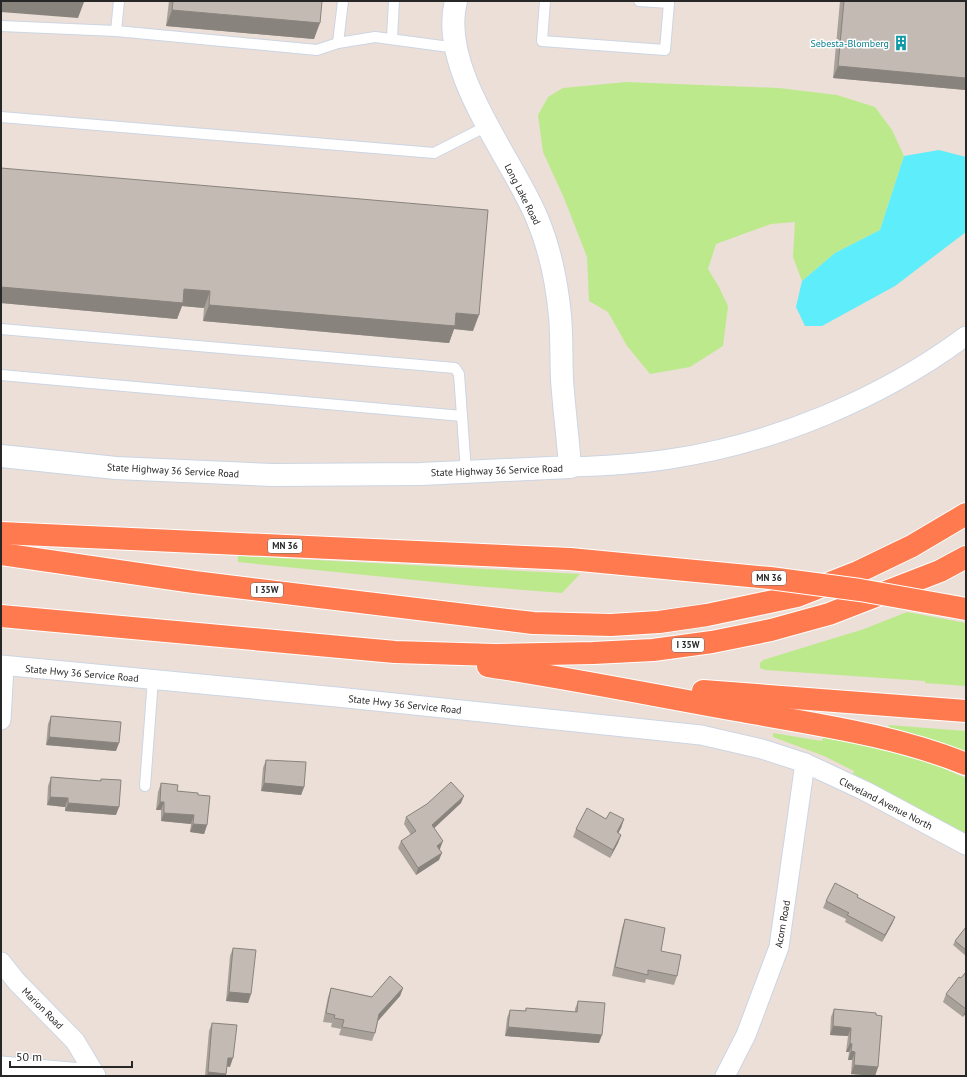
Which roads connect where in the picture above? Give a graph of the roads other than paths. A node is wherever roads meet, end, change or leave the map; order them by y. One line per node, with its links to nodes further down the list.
1 (119, 1): 8 (lane)
2 (343, 1): 10 (lane)
3 (394, 1): 9 (lane)
4 (456, 1): 11 (street, Long Lake Road)
5 (544, 1): 6 (lane)
6 (639, 1)
7 (1, 26): 8 (lane)
8 (116, 31): 10 (lane)
9 (392, 38): 10 (lane); 11 (lane)
10 (338, 43)
11 (457, 48): 13 (street, Long Lake Road)
12 (1, 117): 13 (lane)
13 (487, 126): 19 (street, Long Lake Road)
14 (1, 330): 17 (lane)
15 (966, 336): 19 (street, State Highway 36 Service Road)
16 (1, 375): 17 (lane)
17 (462, 416): 20 (lane)
18 (1, 456): 20 (street, State Highway 36 Service Road)
19 (570, 467): 20 (street, State Highway 36 Service Road)
20 (466, 472)
21 (966, 514): 23 (highway, I 35W)
22 (1, 533): 25 (highway, MN 36, bridge)
23 (1, 554)
24 (966, 557): 27 (highway, I 35W)
25 (966, 609)
26 (1, 616): 27 (highway, I 35W)
27 (395, 652): 30 (highway)
28 (3, 666): 29 (street, State Hwy 36 Service Road); 32 (street)
29 (153, 679): 33 (street, State Hwy 36 Service Road); 35 (lane)
30 (582, 680): 31 (highway); 34 (highway)
31 (966, 710)
32 (1, 720)
33 (805, 764): 36 (street, Cleveland Avenue North); 40 (street, Acorn Road)
34 (966, 764)
35 (145, 786)
36 (966, 845)
37 (1, 962): 39 (street, Marion Road)
38 (1, 1066): 39 (street)
39 (95, 1075)
40 (725, 1076)

